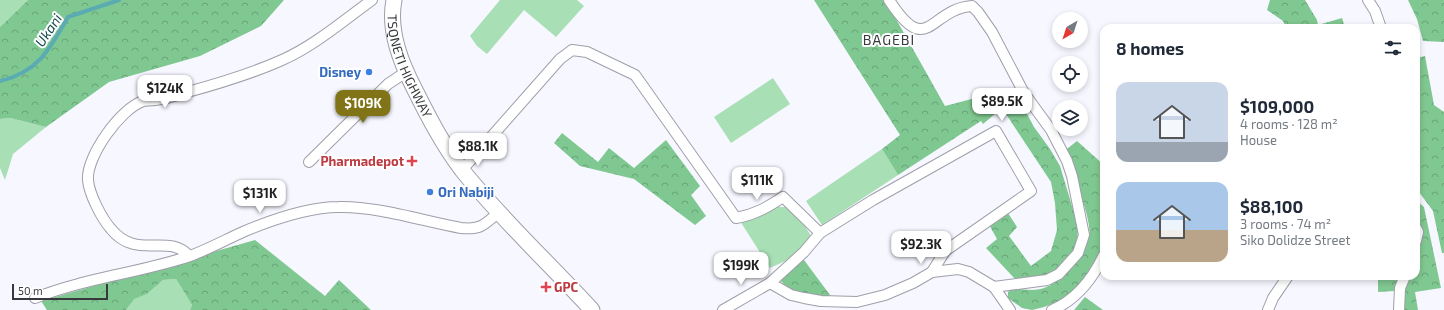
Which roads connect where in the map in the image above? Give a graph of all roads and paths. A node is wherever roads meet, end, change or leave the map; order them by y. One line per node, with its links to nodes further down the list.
1 (372, 0): 11 (street)
2 (394, 0): 6 (main road, TSQNETI HIGHWAY)
3 (889, 0): 17 (street)
4 (1368, 0): 5 (street)
5 (1380, 24)
6 (406, 72): 7 (street); 8 (main road, TSQNETI HIGHWAY)
7 (309, 162)
8 (462, 170): 9 (main road, TSQNETI HIGHWAY); 10 (street)
9 (499, 212): 11 (street); 19 (main road, TSQNETI HIGHWAY)
10 (820, 233): 13 (street); 16 (street)
11 (189, 256): 18 (street)
12 (1100, 262): 22 (street)
13 (932, 272): 16 (street); 17 (street)
14 (1284, 280): 23 (street)
15 (1403, 280): 24 (street)
16 (770, 283): 20 (street)
17 (994, 287): 21 (street)
18 (35, 298)
19 (592, 310)
20 (723, 310)
21 (1010, 310)
22 (1052, 310)
23 (1268, 310)
24 (1398, 310)

